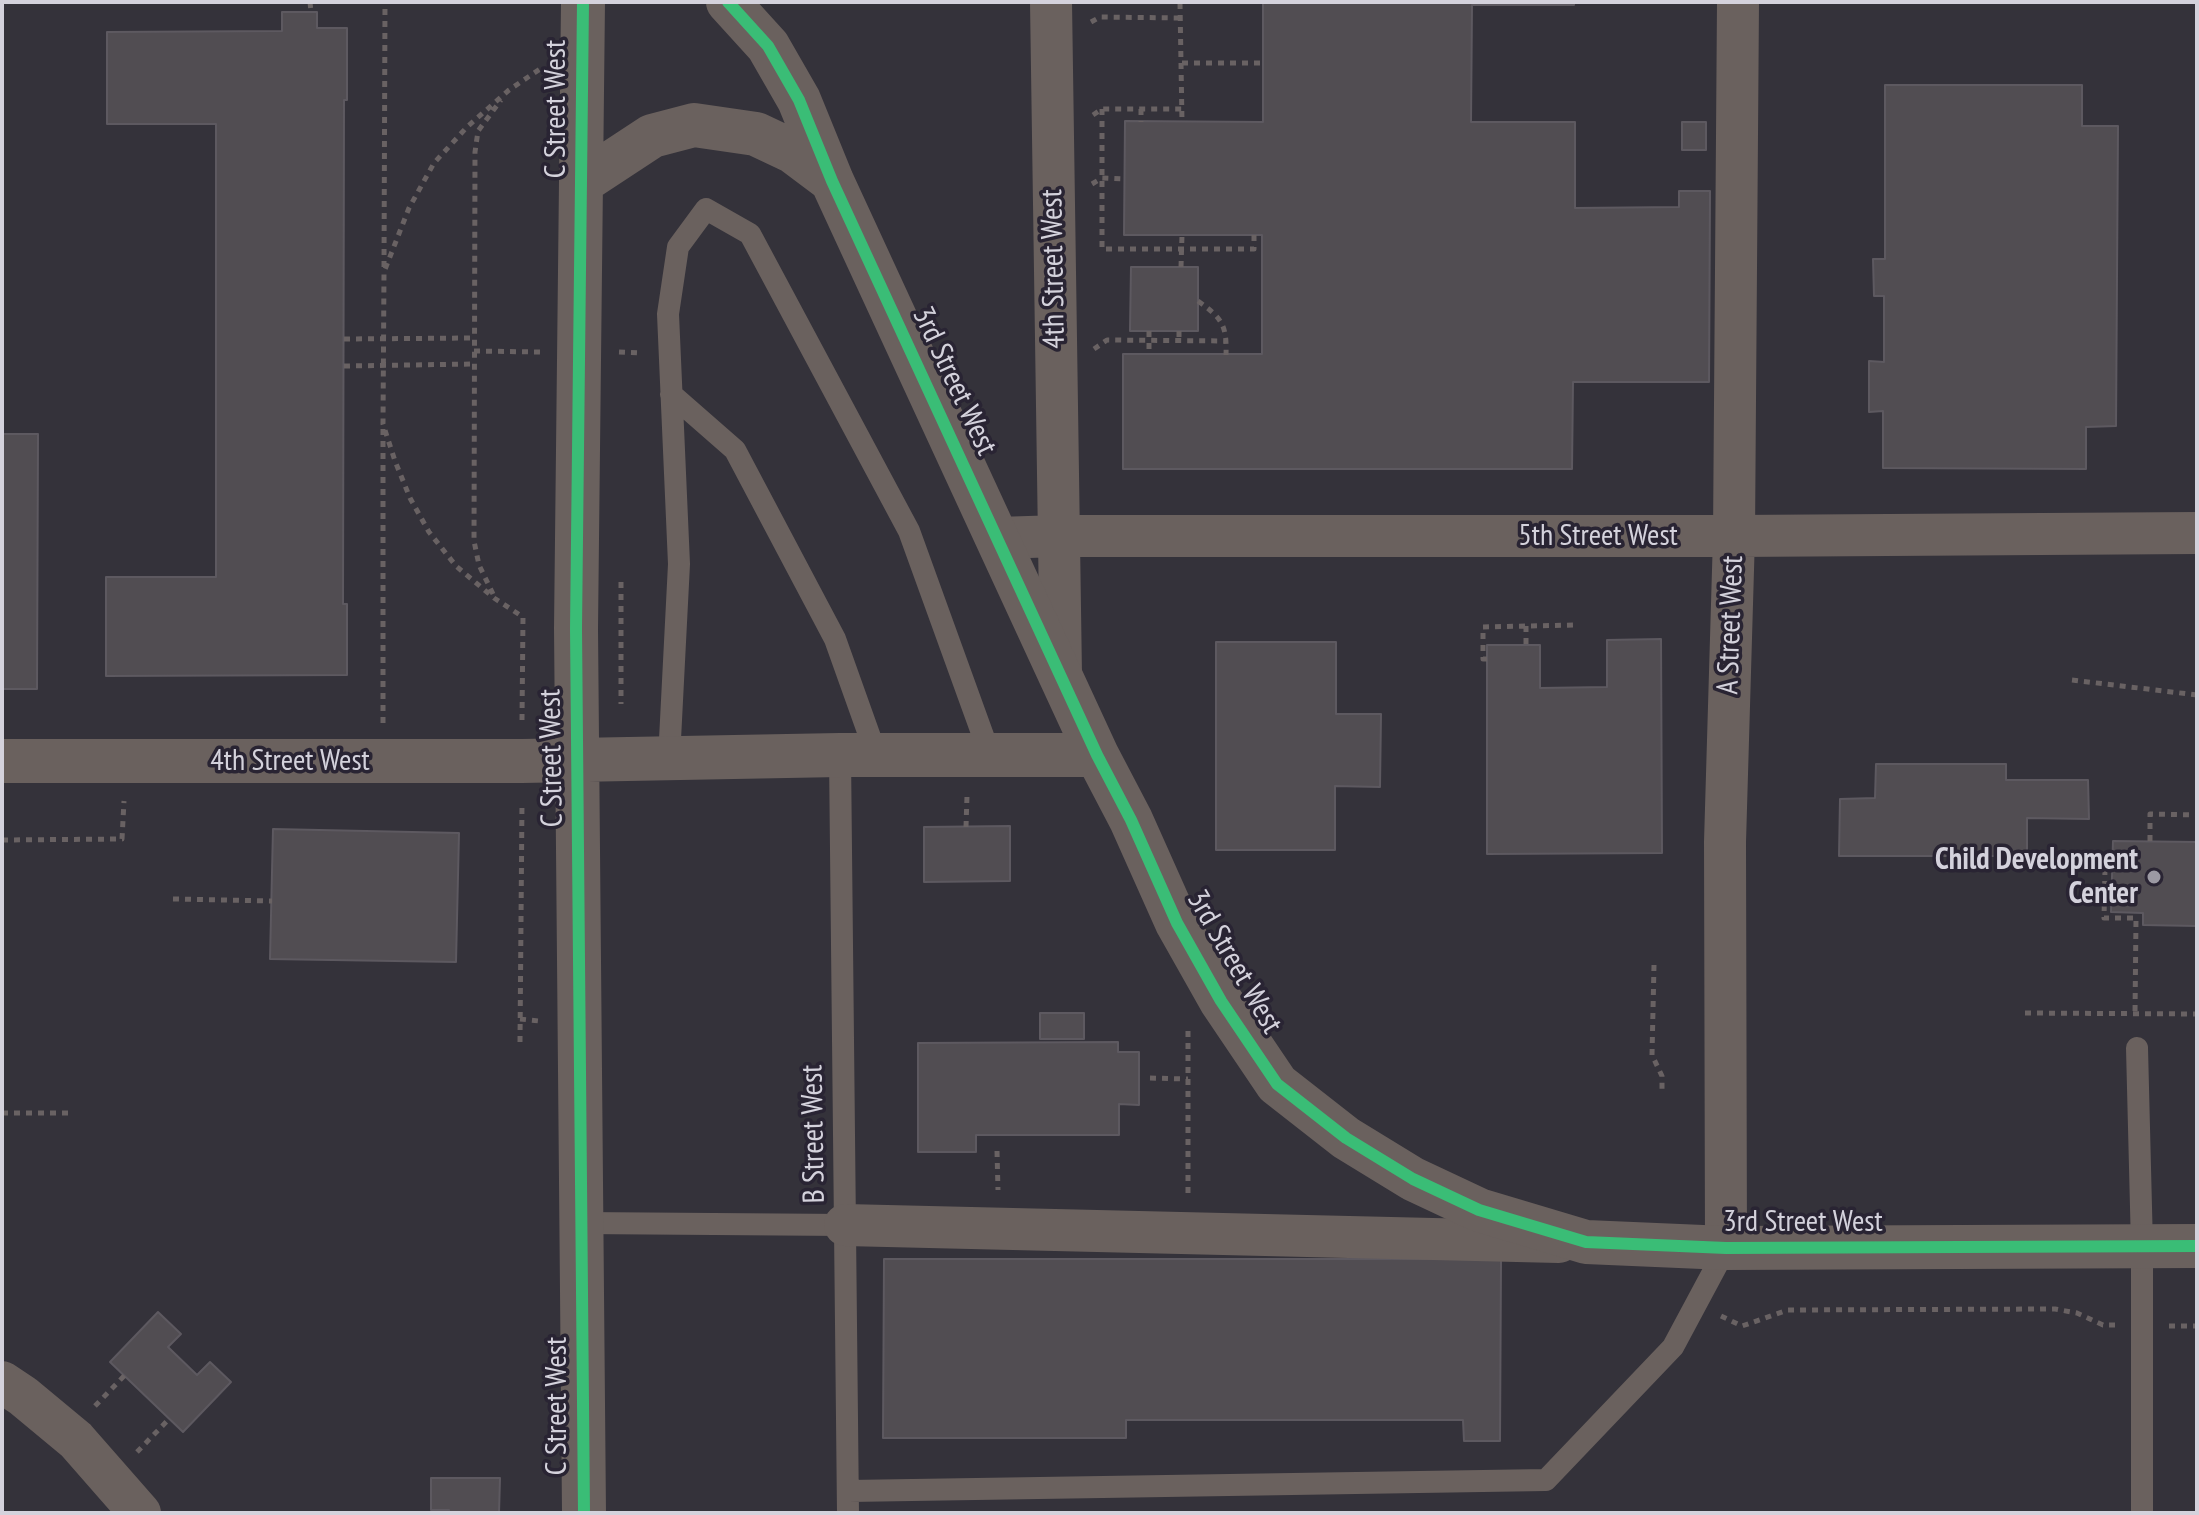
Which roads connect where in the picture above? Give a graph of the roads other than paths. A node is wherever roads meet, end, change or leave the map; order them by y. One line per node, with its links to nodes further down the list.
1 (583, 2): 6 (street, C Street West)
2 (728, 2): 5 (street, 3rd Street West)
3 (1051, 2): 9 (street, 4th Street West)
4 (1738, 2): 10 (street, A Street West)
5 (832, 181): 6 (street); 11 (street, 3rd Street West)
6 (582, 182): 17 (street, C Street West)
7 (671, 394): 13 (lane, B Street West); 14 (lane); 16 (lane)
8 (2197, 533): 10 (street, 5th Street West)
9 (1059, 536): 10 (street, 5th Street West); 11 (street, 5th Street West); 12 (street, 4th Street West)
10 (1734, 536): 25 (street, A Street West)
11 (998, 538): 12 (street, 3rd Street West)
12 (1061, 675): 15 (street, 3rd Street West)
13 (858, 754): 14 (street); 16 (street, 4th Street West); 21 (lane, B Street West)
14 (990, 755): 15 (street)
15 (1097, 755): 22 (street, 3rd Street West)
16 (669, 759): 17 (street, 4th Street West)
17 (600, 760): 18 (street, 4th Street West); 20 (street, C Street West)
18 (2, 761)
19 (2137, 1048): 24 (lane)
20 (582, 1223): 21 (lane); 29 (street, C Street West)
21 (845, 1225): 22 (street); 27 (lane, B Street West)
22 (1586, 1242): 25 (street, 3rd Street West)
23 (2197, 1246): 24 (street, 3rd Street West)
24 (2142, 1247): 25 (street, 3rd Street West); 30 (lane)
25 (1726, 1248): 27 (lane)
26 (2, 1382): 28 (street)
27 (848, 1502)
28 (140, 1513)
29 (584, 1513)
30 (2142, 1513)

